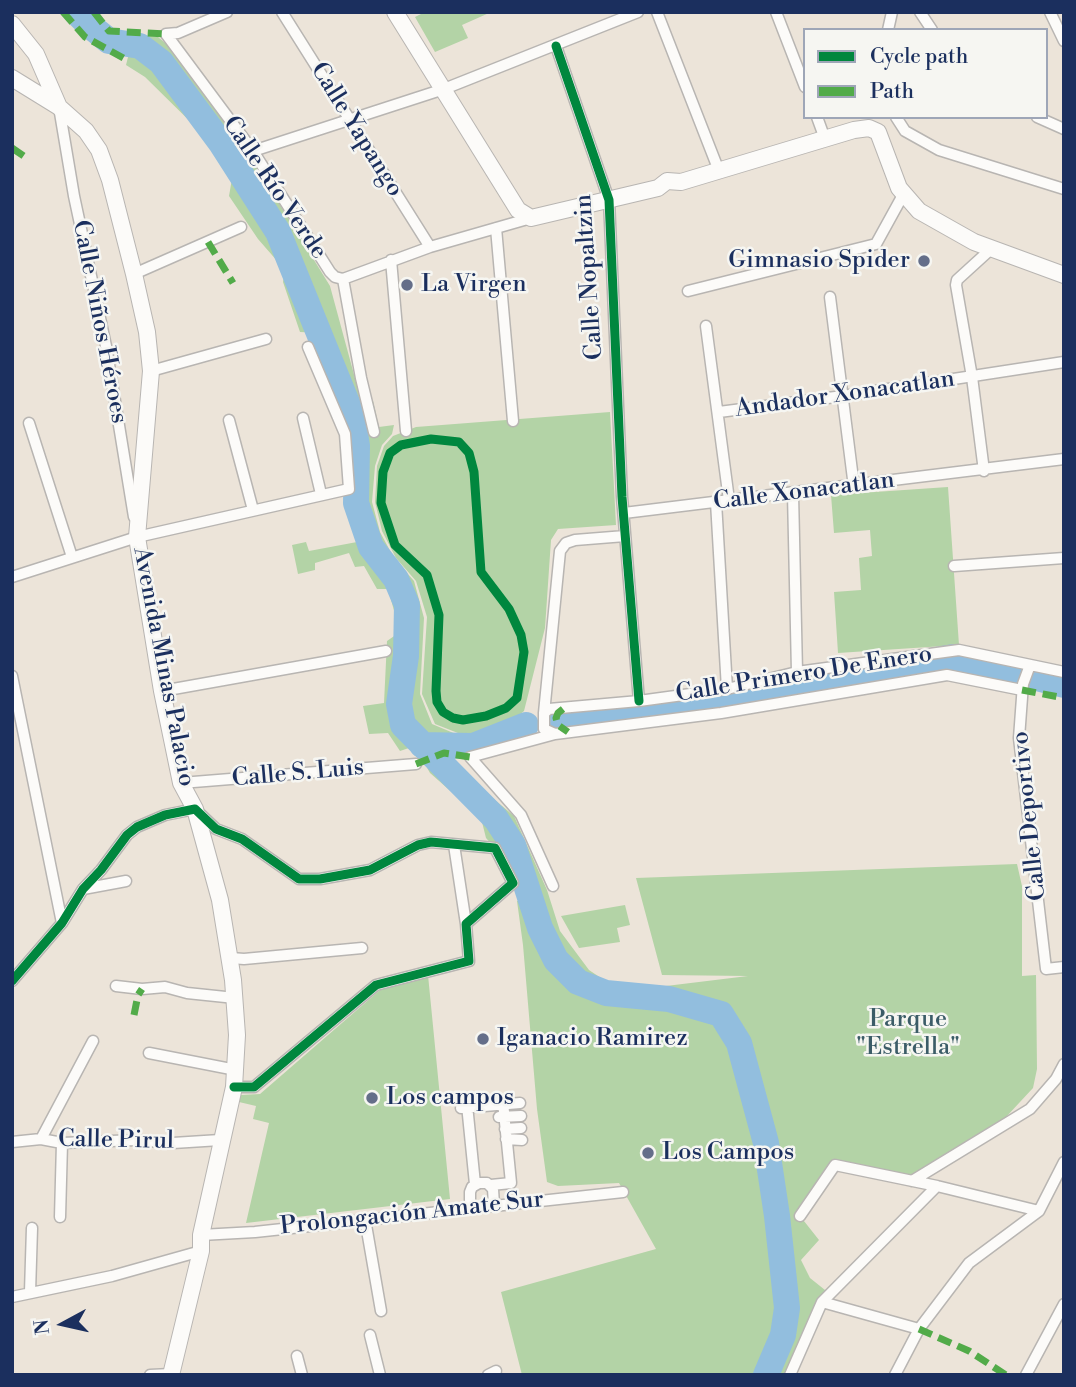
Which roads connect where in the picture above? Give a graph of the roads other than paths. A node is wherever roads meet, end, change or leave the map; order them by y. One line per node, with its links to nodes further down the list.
1 (227, 12): 24 (street, Calle Río Verde)
2 (282, 12): 20 (street, Calle Yapango)
3 (395, 12): 15 (main road)
4 (638, 12): 12 (street)
5 (657, 12): 25 (street)
6 (776, 12): 14 (street)
7 (920, 12): 10 (street)
8 (1050, 12): 11 (street)
9 (12, 24): 16 (main road, Avenida Minas Palacio)
10 (931, 28)
11 (1064, 41)
12 (556, 46): 15 (street); 28 (street, Calle Nopaltzin)
13 (12, 78): 16 (main road)
14 (803, 82)
15 (444, 89): 20 (street); 29 (main road)
16 (59, 107): 35 (main road, Avenida Minas Palacio); 64 (street, Calle Niños Héroes)
17 (818, 119): 23 (street)
18 (896, 119): 22 (street); 26 (street)
19 (1042, 119): 21 (street)
20 (349, 121): 24 (street); 32 (street, Calle Yapango)
21 (1064, 129)
22 (878, 132): 23 (main road); 27 (main road)
23 (825, 139): 25 (main road)
24 (253, 151): 37 (street, Calle Río Verde)
25 (719, 171): 28 (main road)
26 (1064, 189)
27 (903, 195): 33 (main road); 38 (street)
28 (609, 200): 29 (main road); 62 (street, Calle Nopaltzin)
29 (531, 218): 31 (street)
30 (241, 227): 35 (street)
31 (496, 228): 32 (street); 50 (street)
32 (430, 247): 34 (street)
33 (991, 249): 36 (main road); 45 (street)
34 (390, 260): 37 (street); 52 (street)
35 (134, 274): 44 (main road, Avenida Minas Palacio)
36 (1064, 275)
37 (343, 279): 53 (street, Calle Río Verde)
38 (688, 291)
39 (830, 297): 46 (street)
40 (706, 326): 47 (street)
41 (266, 339): 44 (street)
42 (308, 347): 57 (street)
43 (1064, 362): 45 (street, Andador Xonacatlan)
44 (151, 371): 64 (main road, Avenida Minas Palacio)
45 (972, 377): 46 (street, Andador Xonacatlan); 55 (street)
46 (843, 396): 47 (street, Andador Xonacatlan); 56 (street)
47 (719, 412): 59 (street)
48 (303, 418): 57 (street)
49 (229, 420): 61 (street)
50 (513, 421)
51 (29, 423): 65 (street)
52 (406, 431)
53 (374, 432)
54 (1064, 459): 55 (street, Calle Xonacatlan)
55 (984, 471): 56 (street, Calle Xonacatlan)
56 (854, 486): 58 (street, Calle Xonacatlan)
57 (321, 494): 61 (street)
58 (793, 494): 59 (street, Calle Xonacatlan); 71 (street)
59 (729, 500): 60 (street, Calle Xonacatlan)
60 (716, 502): 62 (street, Calle Xonacatlan); 75 (street)
61 (253, 510): 64 (street)
62 (624, 513): 63 (street, Calle Nopaltzin)
63 (625, 536): 77 (street, Calle Nopaltzin); 78 (street)
64 (137, 537): 65 (street); 76 (main road, Avenida Minas Palacio)
65 (72, 557): 68 (street)
66 (1064, 558): 67 (street)
67 (954, 566)
68 (12, 578)
69 (386, 651): 76 (street)
70 (1029, 667): 71 (street, Calle Primero De Enero); 72 (street, Calle Primero De Enero); 74 (street, Calle Deportivo)
71 (797, 672): 75 (street, Calle Primero De Enero)
72 (1064, 672)
73 (12, 676): 87 (street)
74 (1023, 687): 79 (street); 91 (street, Calle Deportivo)
75 (727, 689): 77 (street, Calle Primero De Enero)
76 (162, 691): 81 (main road, Avenida Minas Palacio)
77 (639, 701): 78 (street, Calle Primero De Enero)
78 (544, 713): 79 (street)
79 (550, 732): 85 (street)
80 (416, 764): 81 (street, Calle S. Luis)
81 (181, 783): 82 (main road, Avenida Minas Palacio)
82 (195, 809): 83 (street); 86 (street); 90 (main road, Avenida Minas Palacio)
83 (454, 845): 88 (street); 88 (street)
84 (126, 881): 86 (street)
85 (554, 886)
86 (83, 888): 87 (street)
87 (62, 923): 92 (street)
88 (466, 924): 98 (street)
89 (362, 948): 90 (street)
90 (230, 955): 94 (main road, Avenida Minas Palacio)
91 (1064, 967)
92 (12, 982)
93 (116, 986): 94 (street)
94 (235, 998): 98 (main road, Avenida Minas Palacio)
95 (93, 1041): 101 (street)
96 (149, 1053): 98 (street)
97 (1064, 1064): 107 (street)
98 (235, 1079): 102 (main road, Avenida Minas Palacio)
99 (521, 1122): 100 (street); 100 (street); 100 (street)
100 (504, 1138): 105 (street); 108 (street)
101 (41, 1139): 103 (street, Calle Pirul); 104 (street, Calle Pirul)
102 (220, 1140): 104 (street, Calle Pirul); 118 (main road, Avenida Minas Palacio)
103 (12, 1142)
104 (62, 1143): 115 (street)
105 (471, 1144): 108 (street); 112 (street)
106 (1064, 1162): 113 (street)
107 (912, 1181): 109 (street); 114 (street)
108 (491, 1185): 111 (street)
109 (937, 1186): 113 (street); 121 (street)
110 (623, 1192): 111 (street, Prolongación Amate Sur)
111 (494, 1205): 112 (street, Prolongación Amate Sur)
112 (470, 1207): 116 (street, Prolongación Amate Sur)
113 (1039, 1211): 124 (street)
114 (800, 1216)
115 (60, 1217)
116 (365, 1219): 118 (street, Prolongación Amate Sur); 123 (street)
117 (32, 1228): 119 (street)
118 (201, 1243): 119 (street, Prolongación Amate Sur); 127 (main road, Avenida Minas Palacio)
119 (30, 1292): 120 (street, Prolongación Amate Sur)
120 (12, 1297)
121 (822, 1302): 124 (street); 131 (street)
122 (1064, 1304): 133 (street)
123 (382, 1311)
124 (919, 1329): 132 (street)
125 (370, 1335): 130 (street)
126 (297, 1356): 129 (street)
127 (171, 1374): 128 (street)
128 (150, 1375)
129 (302, 1375)
130 (380, 1375)
131 (790, 1375)
132 (895, 1375)
133 (1026, 1375)

